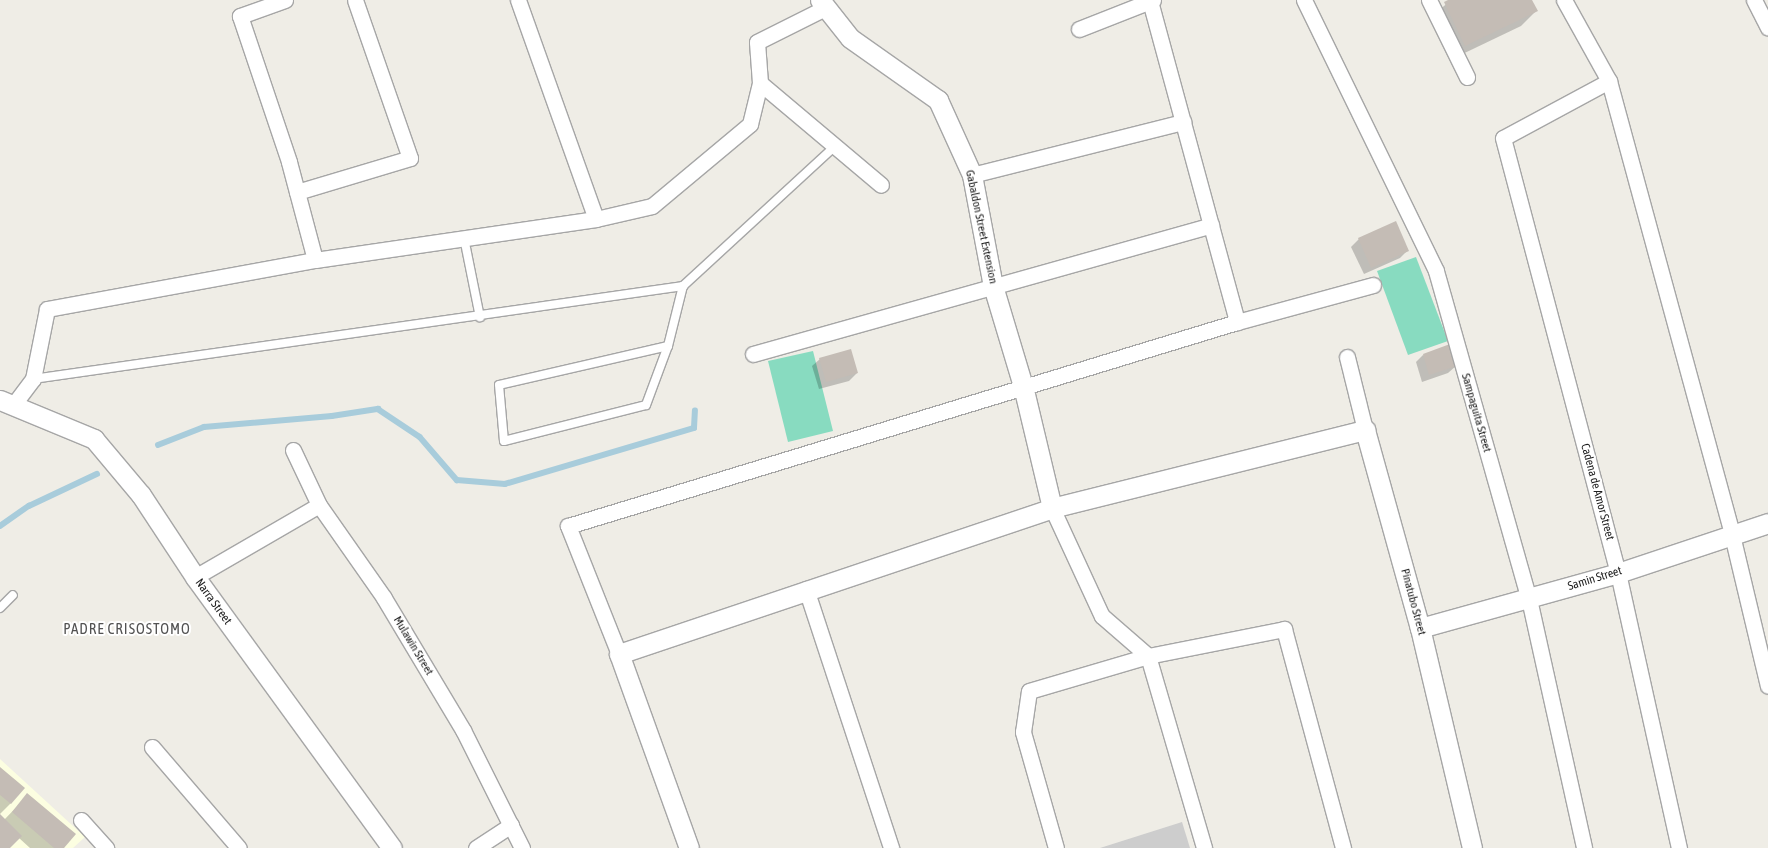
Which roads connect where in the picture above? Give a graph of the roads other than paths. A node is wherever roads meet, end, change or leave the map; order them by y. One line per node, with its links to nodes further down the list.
1 (285, 0): 19 (street)
2 (355, 0): 19 (street)
3 (518, 0): 20 (street)
4 (1304, 0): 45 (street, Sampaguita Street)
5 (1429, 0): 12 (street)
6 (1564, 0): 13 (street)
7 (1754, 0): 10 (street)
8 (1151, 1): 11 (street); 15 (street)
9 (822, 4): 14 (street); 17 (street, Gabaldon Street Extension)
10 (1768, 28)
11 (1079, 29)
12 (1467, 77)
13 (1609, 81): 40 (street); 41 (street, Cadena de Amor Street)
14 (760, 83): 16 (street); 20 (street)
15 (1183, 122): 17 (street); 21 (street)
16 (833, 148): 18 (street); 24 (lane)
17 (972, 174): 25 (street, Gabaldon Street Extension)
18 (881, 185)
19 (297, 192): 23 (street)
20 (596, 219): 22 (street)
21 (1211, 226): 25 (street); 28 (street)
22 (464, 238): 23 (street); 27 (lane)
23 (315, 260): 32 (street)
24 (683, 286): 27 (lane); 29 (lane)
25 (994, 286): 30 (street); 33 (street, Gabaldon Street Extension)
26 (1373, 286): 28 (street)
27 (480, 317): 32 (lane)
28 (1237, 322): 33 (street)
29 (668, 346): 29 (lane)
30 (753, 354)
31 (1347, 357): 35 (street, Pinatubo Street)
32 (34, 379): 34 (street)
33 (1023, 386): 38 (street, Gabaldon Street Extension); 48 (street)
34 (7, 402): 42 (street, Narra Street)
35 (1365, 430): 38 (street); 47 (street, Pinatubo Street)
36 (293, 450): 37 (street, Mulawin Street)
37 (319, 505): 42 (street); 53 (street, Mulawin Street)
38 (1052, 508): 43 (street); 49 (street)
39 (1768, 523): 40 (street, Samin Street)
40 (1732, 535): 41 (street, Samin Street); 50 (street)
41 (1618, 573): 45 (street, Samin Street); 66 (street, Cadena de Amor Street)
42 (195, 577): 56 (street, Narra Street)
43 (806, 589): 48 (street); 60 (street)
44 (13, 595): 46 (lane)
45 (1529, 599): 47 (street, Samin Street); 65 (street, Sampaguita Street)
46 (0, 608)
47 (1420, 628): 64 (street, Pinatubo Street)
48 (619, 654): 59 (street)
49 (1148, 656): 61 (street); 62 (street); 63 (street)
50 (1768, 686)
51 (152, 747): 55 (street)
52 (81, 820): 54 (street)
53 (512, 825): 57 (street); 58 (street, Mulawin Street)
54 (106, 848)
55 (239, 848)
56 (392, 848)
57 (476, 848)
58 (522, 848)
59 (689, 848)
60 (891, 848)
61 (1056, 848)
62 (1204, 848)
63 (1343, 848)
64 (1472, 848)
65 (1584, 848)
66 (1679, 848)

